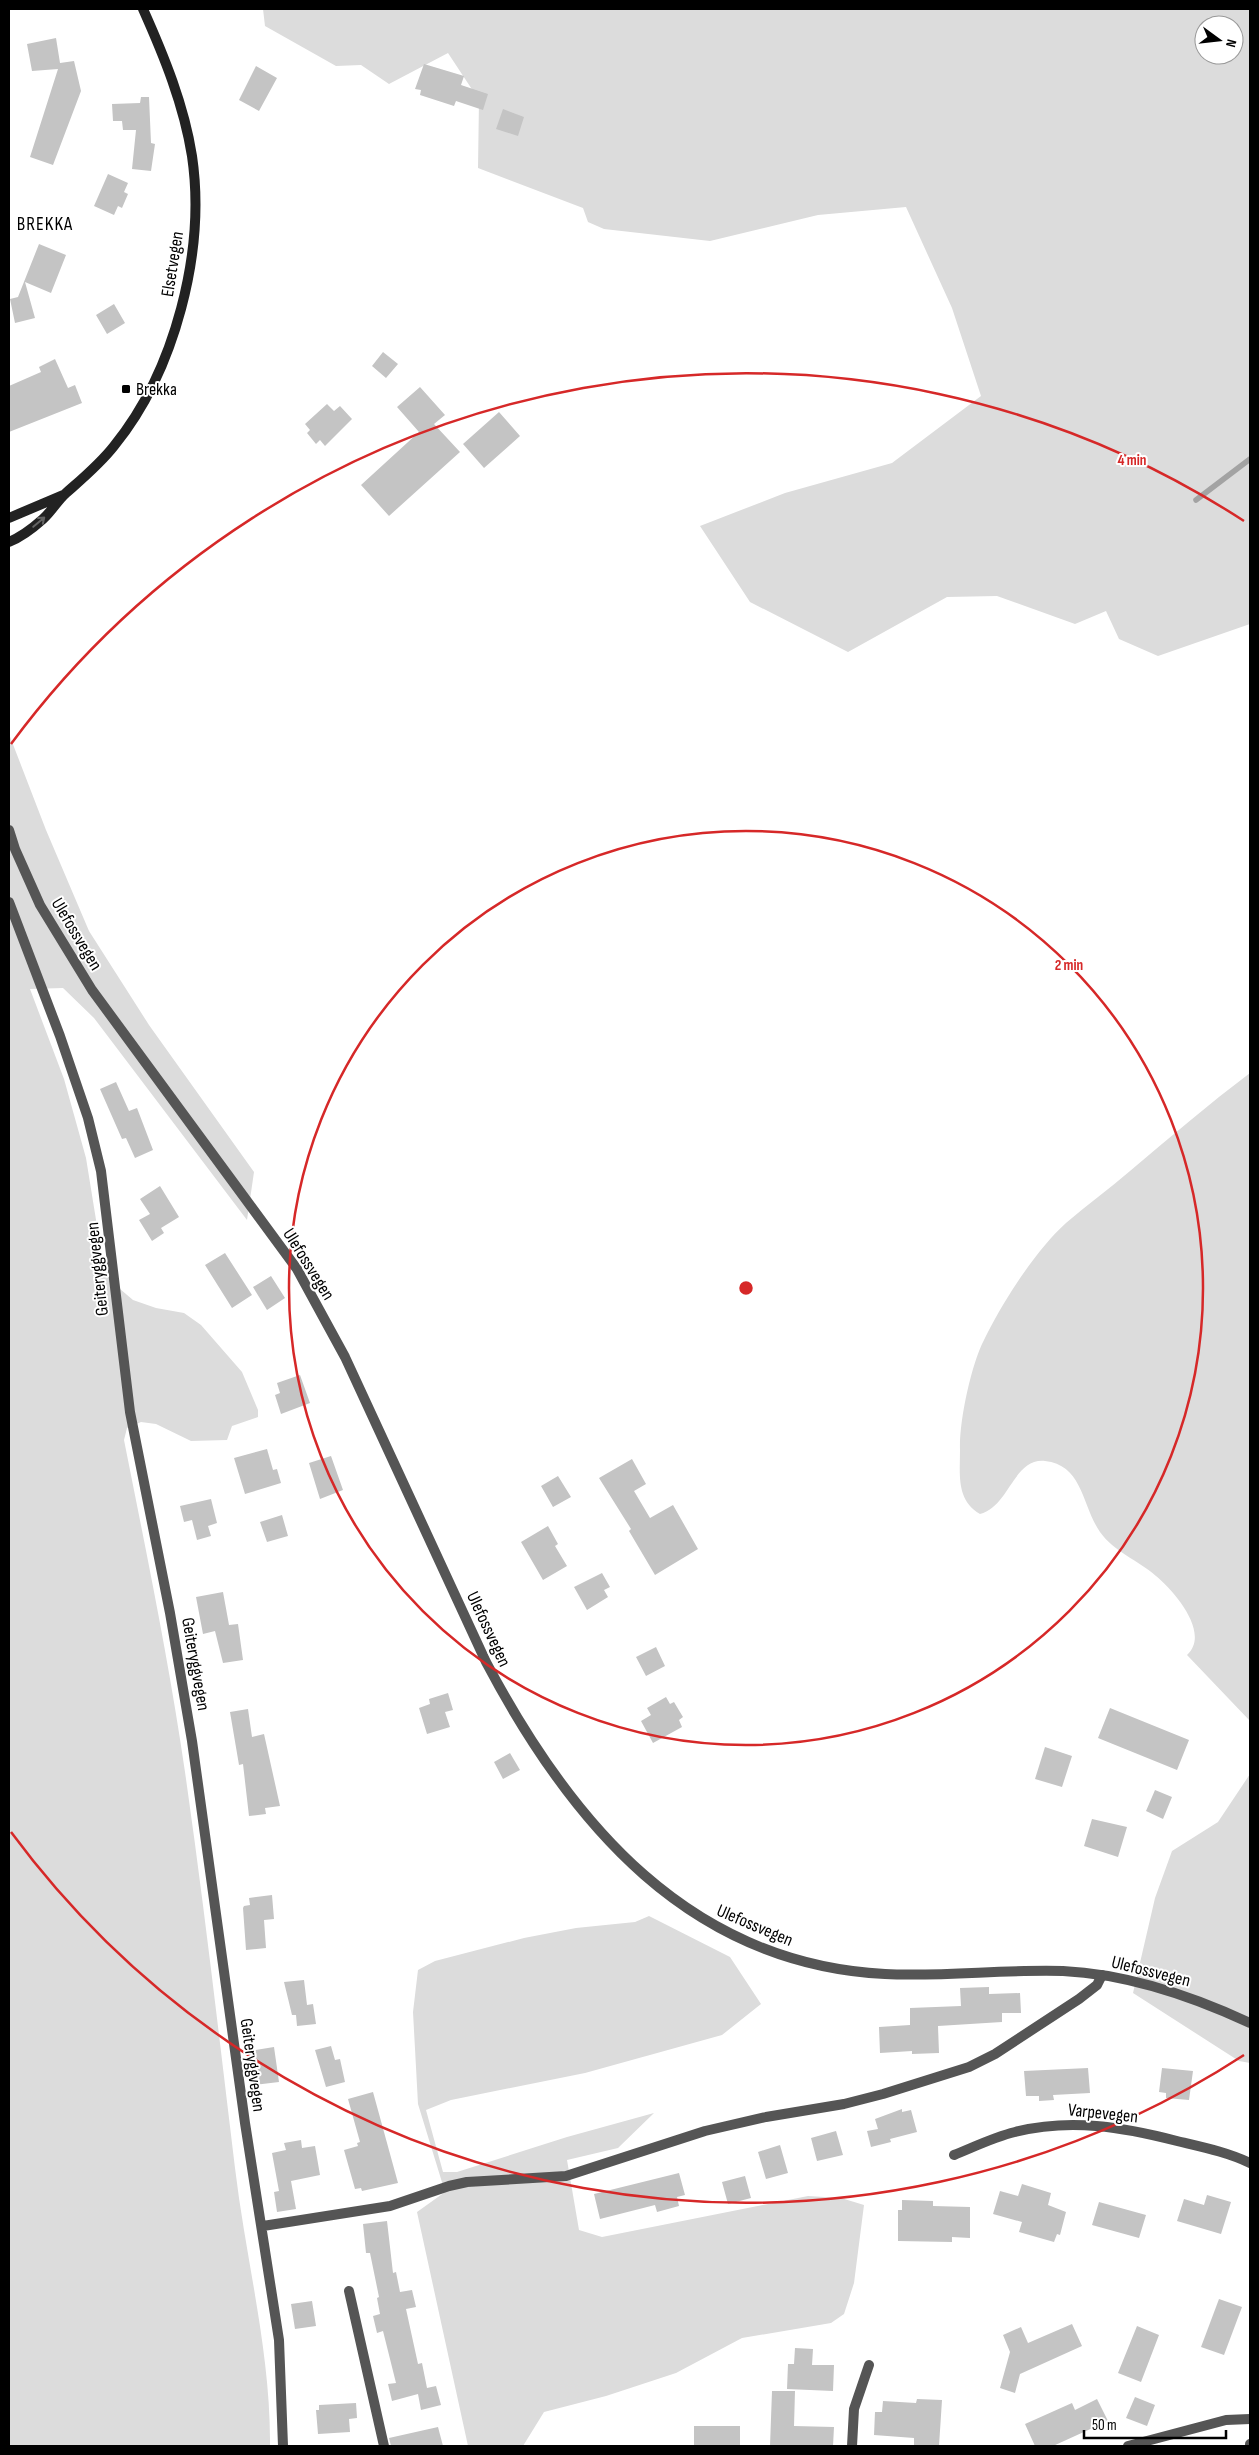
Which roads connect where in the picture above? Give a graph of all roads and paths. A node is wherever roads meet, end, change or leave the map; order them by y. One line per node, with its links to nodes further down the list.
1 (143, 9): 2 (main road, Elsetvegen)
2 (64, 495): 3 (main road, Elsetvegen); 4 (main road, Elsetvegen, one-way to 2)
3 (9, 518)
4 (9, 542)
5 (9, 830): 6 (street, Ulefossvegen)
6 (12, 851): 8 (street, Ulefossvegen)
7 (9, 902): 12 (street, Geiteryggvegen)
8 (1102, 1975): 9 (street, Ulefossvegen); 12 (street)
9 (1250, 2023)
10 (954, 2156): 11 (street, Varpevegen)
11 (1250, 2164)
12 (263, 2226): 16 (street, Geiteryggvegen)
13 (349, 2291): 17 (street)
14 (869, 2365): 18 (street)
15 (1250, 2419): 19 (street)
16 (283, 2446)
17 (384, 2446)
18 (852, 2446)
19 (1128, 2446)

